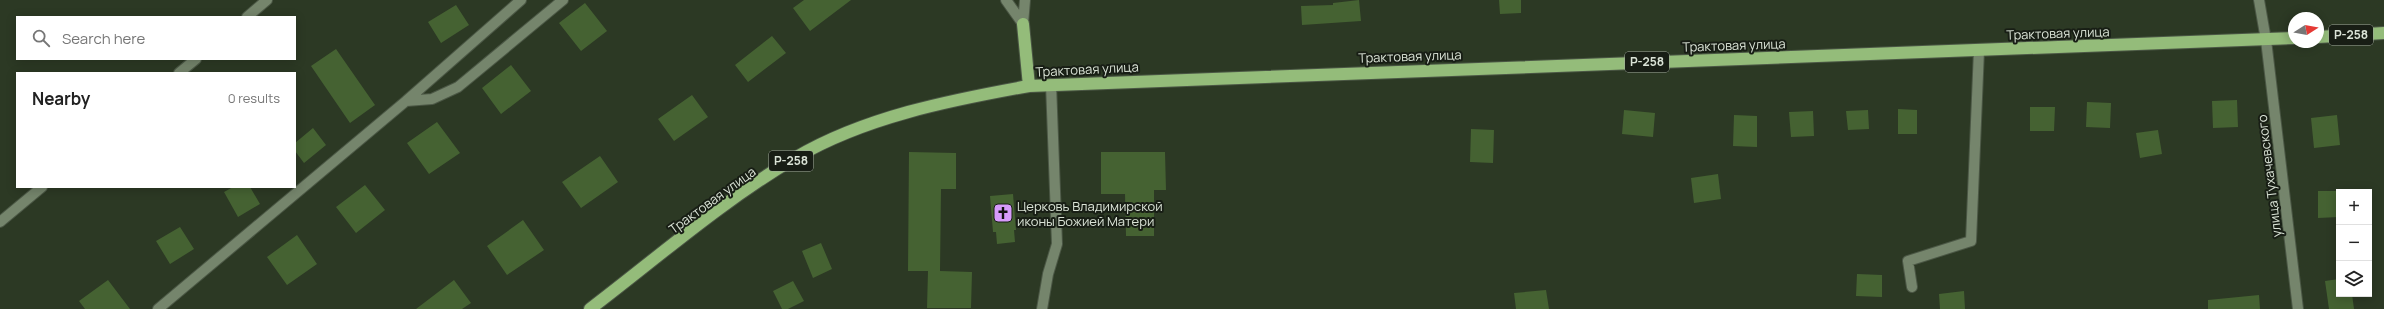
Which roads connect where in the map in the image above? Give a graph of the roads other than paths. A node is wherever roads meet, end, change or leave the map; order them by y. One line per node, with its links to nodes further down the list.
1 (267, 0): 7 (street)
2 (521, 0): 18 (street)
3 (563, 0): 18 (street)
4 (1006, 0): 8 (street)
5 (1025, 0): 8 (street)
6 (2259, 0): 12 (street, улица Тухачевского)
7 (248, 16)
8 (1023, 24): 17 (highway)
9 (2384, 33): 10 (highway, Р-258)
10 (2324, 37)
11 (2288, 38): 12 (highway, Трактовая улица / Р-258)
12 (2266, 40): 13 (highway, Трактовая улица / Р-258); 25 (street, улица Тухачевского)
13 (1979, 50): 16 (highway, Трактовая улица / Р-258); 21 (street)
14 (195, 60): 15 (street)
15 (180, 72)
16 (1051, 84): 17 (highway, Трактовая улица / Р-258); 24 (street)
17 (1028, 86): 23 (highway, Трактовая улица / Р-258)
18 (406, 101): 22 (street)
19 (41, 188): 20 (street)
20 (0, 222)
21 (1912, 287)
22 (158, 309)
23 (590, 309)
24 (1042, 309)
25 (2298, 309)

